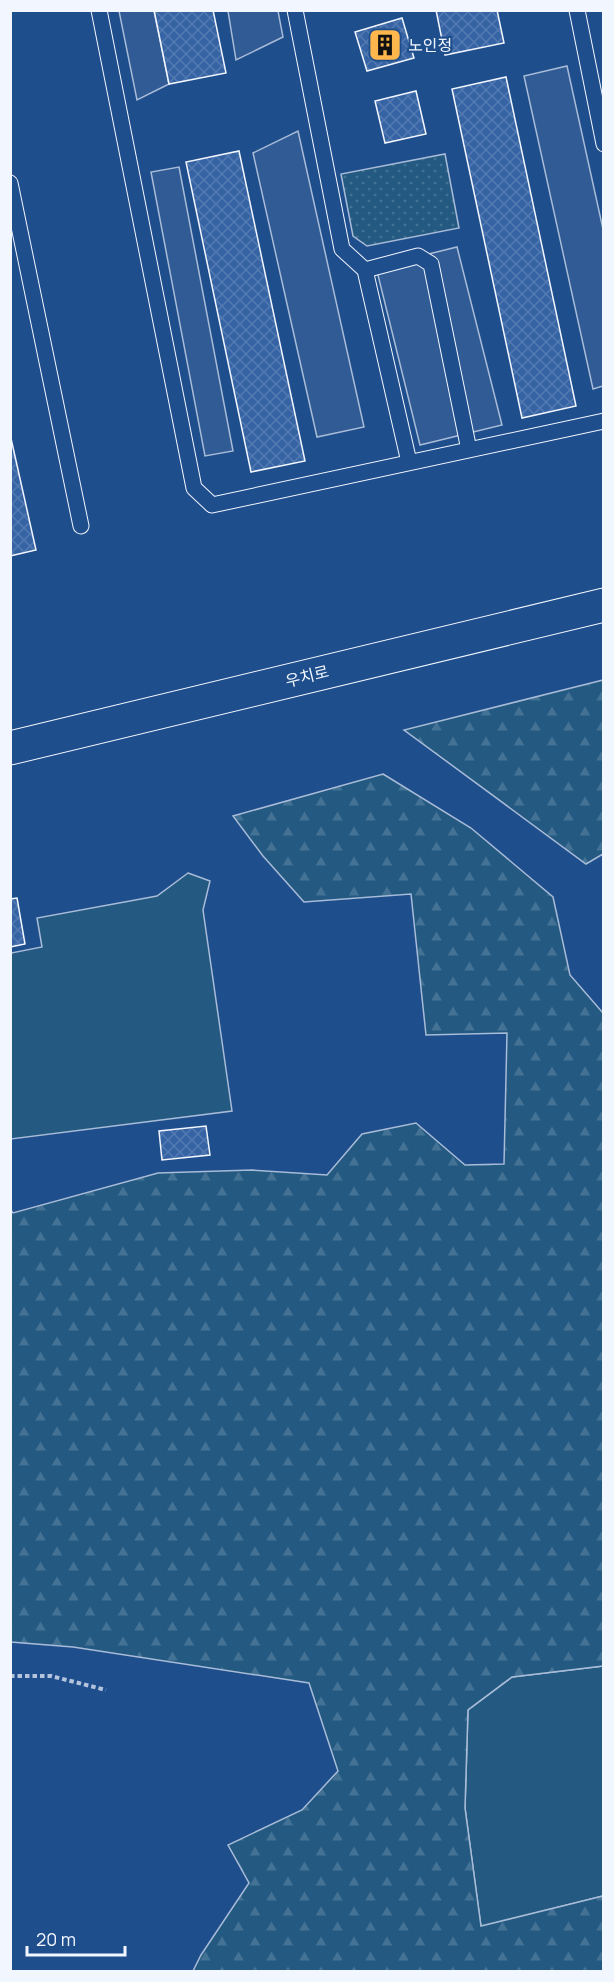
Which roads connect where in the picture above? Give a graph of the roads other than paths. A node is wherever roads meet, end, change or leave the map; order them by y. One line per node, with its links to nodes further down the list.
1 (99, 10): 10 (lane)
2 (295, 10): 7 (lane)
3 (577, 10): 4 (lane)
4 (603, 144)
5 (10, 183): 6 (lane)
6 (14, 219): 11 (lane)
7 (365, 270): 9 (lane); 10 (lane)
8 (603, 421): 9 (lane)
9 (469, 450): 10 (lane)
10 (409, 462)
11 (81, 526)
12 (603, 604): 13 (main road, 우치로)
13 (10, 748)

